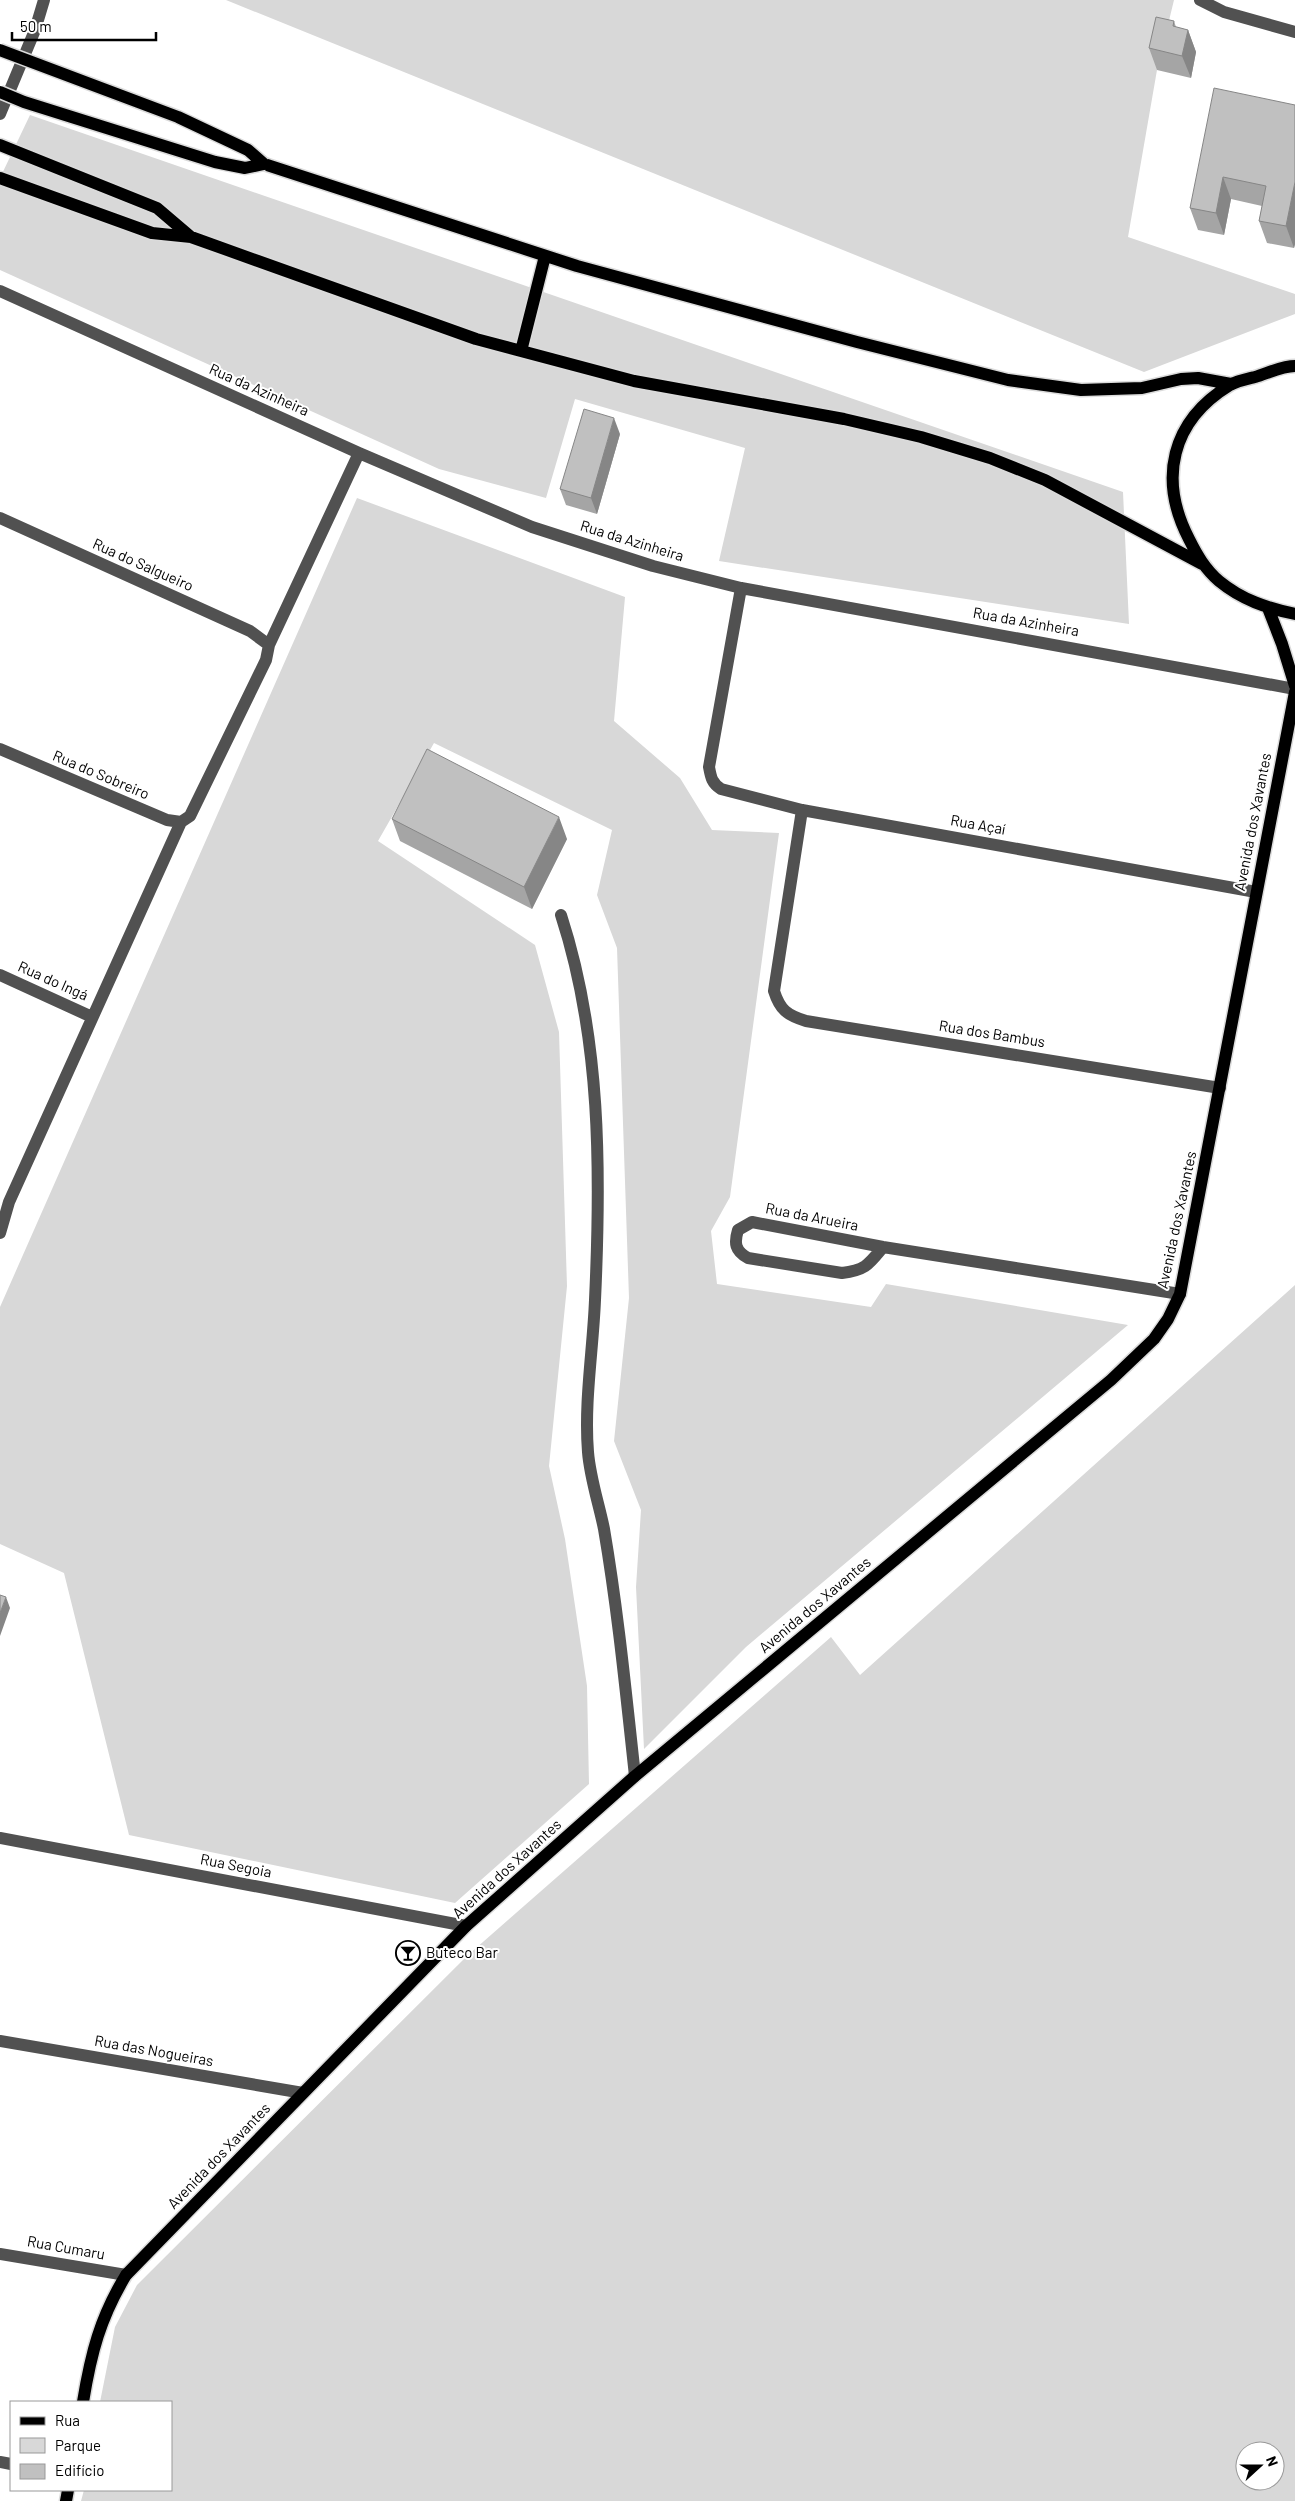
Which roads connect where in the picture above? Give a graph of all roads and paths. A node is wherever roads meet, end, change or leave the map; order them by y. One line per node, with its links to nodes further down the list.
1 (44, 0): 6 (street)
2 (1200, 0): 3 (street)
3 (1295, 32)
4 (0, 50): 8 (main road, bridge)
5 (0, 92): 8 (main road, bridge)
6 (0, 114)
7 (0, 145): 10 (main road)
8 (264, 164): 11 (main road)
9 (0, 178): 10 (main road)
10 (191, 237): 13 (main road)
11 (545, 256): 13 (main road); 15 (main road)
12 (0, 291): 16 (street, Rua da Azinheira)
13 (521, 351): 18 (main road)
14 (1293, 364): 15 (main road)
15 (1230, 384): 18 (main road)
16 (359, 453): 19 (street, Rua da Azinheira); 22 (street)
17 (0, 518): 22 (street, Rua do Salgueiro)
18 (1202, 564): 20 (main road)
19 (741, 588): 23 (street, Rua da Azinheira); 25 (street, Rua Açaí)
20 (1268, 608): 21 (main road); 23 (main road, Avenida dos Xavantes)
21 (1295, 614)
22 (270, 645): 26 (street)
23 (1295, 689): 27 (main road, Avenida dos Xavantes)
24 (0, 749): 26 (street, Rua do Sobreiro)
25 (802, 810): 27 (street, Rua Açaí); 31 (street, Rua dos Bambus)
26 (185, 819): 30 (street)
27 (1256, 892): 31 (main road, Avenida dos Xavantes)
28 (561, 915): 36 (street)
29 (0, 975): 30 (street, Rua do Ingá)
30 (92, 1017): 32 (street)
31 (1220, 1088): 35 (main road, Avenida dos Xavantes)
32 (5, 1200): 33 (street)
33 (0, 1233)
34 (883, 1247): 34 (street, Rua da Arueira); 35 (street, Rua da Arueira)
35 (1180, 1294): 36 (main road, Avenida dos Xavantes)
36 (635, 1776): 38 (main road, Avenida dos Xavantes)
37 (0, 1838): 38 (street, Rua Segoia)
38 (466, 1926): 40 (main road, Avenida dos Xavantes)
39 (0, 2041): 40 (street, Rua das Nogueiras)
40 (303, 2093): 42 (main road, Avenida dos Xavantes)
41 (0, 2254): 42 (street, Rua Cumaru)
42 (126, 2275): 43 (main road, Avenida dos Xavantes)
43 (83, 2401)

